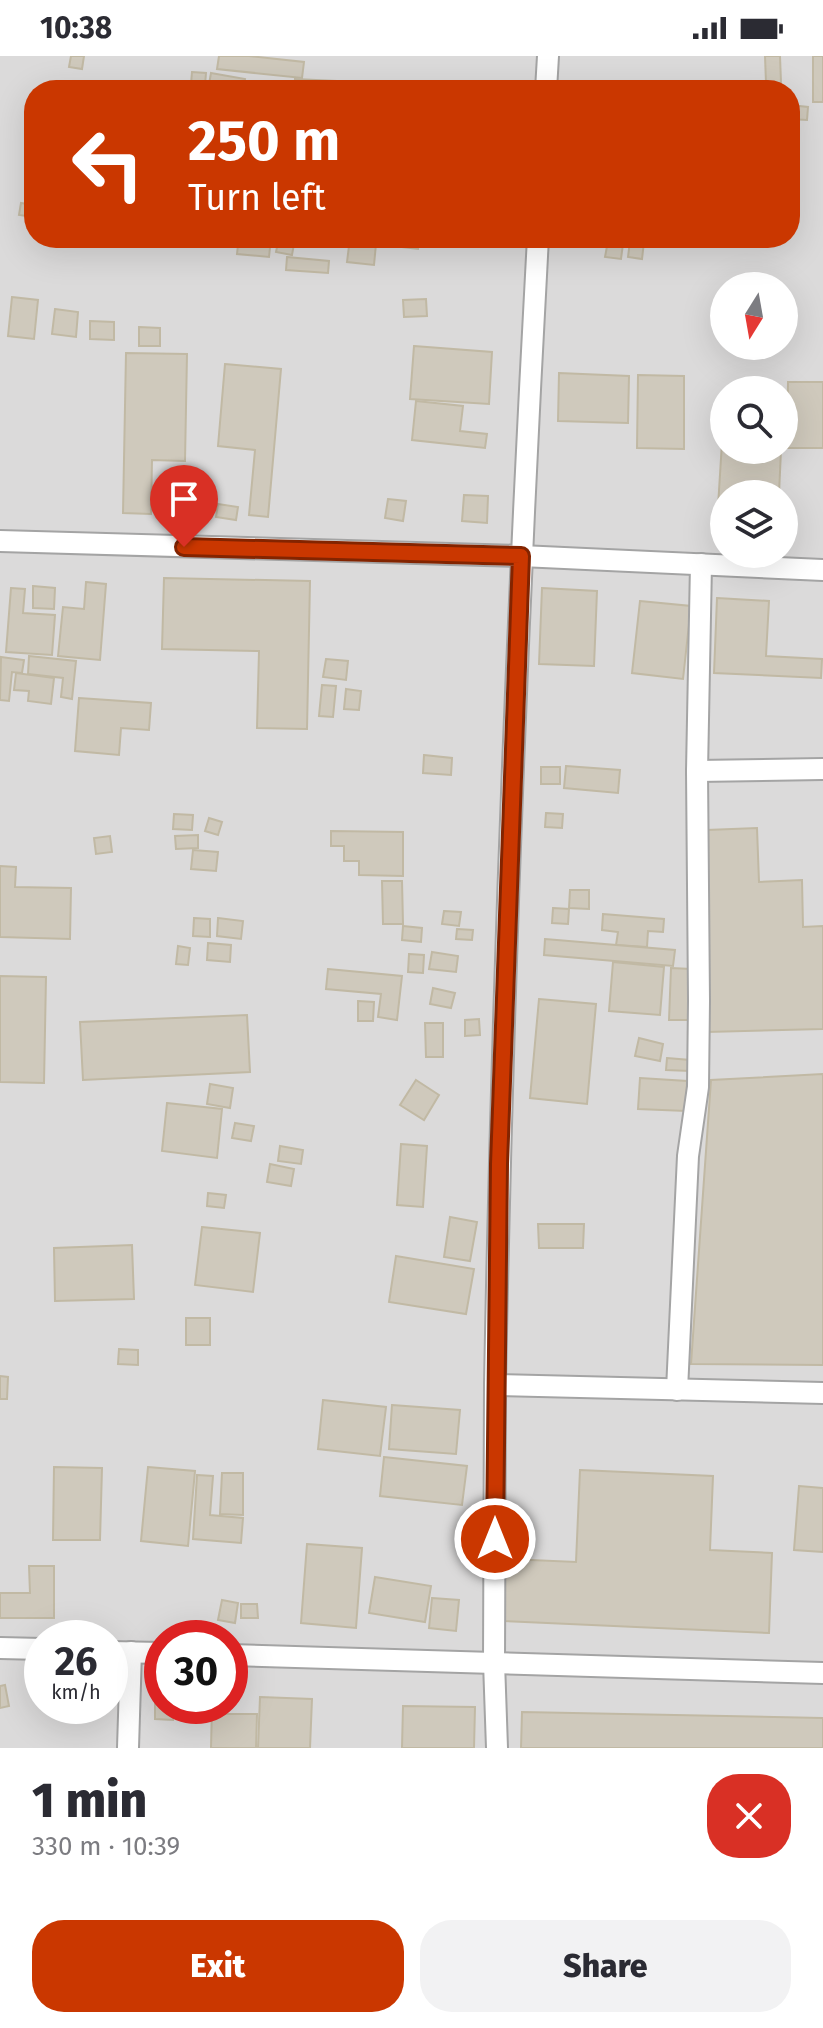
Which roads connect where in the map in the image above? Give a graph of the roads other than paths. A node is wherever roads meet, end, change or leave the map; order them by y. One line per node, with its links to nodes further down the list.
1 (548, 56): 2 (street)
2 (547, 80)
3 (537, 248): 5 (street)
4 (0, 541): 5 (street)
5 (521, 556): 6 (street); 10 (street)
6 (701, 564): 7 (street); 9 (street)
7 (823, 570)
8 (823, 769): 9 (street)
9 (697, 771): 11 (street)
10 (495, 1385): 11 (street); 16 (street)
11 (677, 1390): 12 (street)
12 (823, 1393)
13 (0, 1648): 14 (street)
14 (24, 1649)
15 (248, 1655): 16 (street)
16 (494, 1662): 17 (street); 20 (street)
17 (823, 1673)
18 (126, 1724): 19 (street)
19 (128, 1748)
20 (497, 1748)

